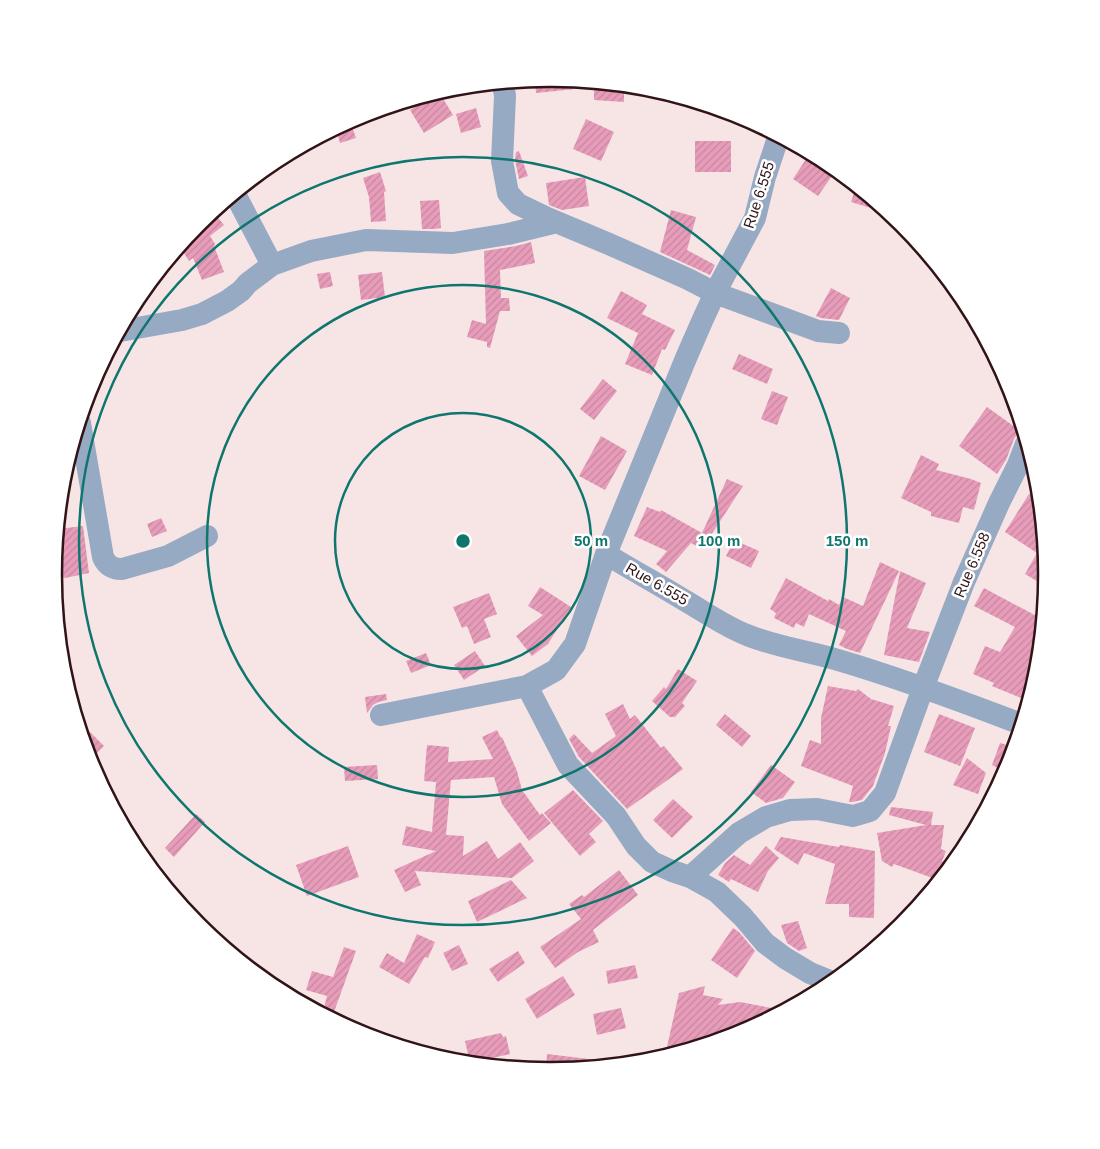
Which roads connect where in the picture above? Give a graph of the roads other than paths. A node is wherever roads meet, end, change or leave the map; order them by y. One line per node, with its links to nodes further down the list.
1 (504, 89): 4 (street)
2 (777, 143): 6 (street, Rue 6.555)
3 (238, 200): 5 (street)
4 (557, 222): 5 (street); 6 (street)
5 (272, 265): 7 (street)
6 (714, 293): 8 (street); 12 (street, Rue 6.555)
7 (129, 329)
8 (839, 333)
9 (82, 437): 11 (street)
10 (1022, 454): 14 (street, Rue 6.558)
11 (207, 536)
12 (606, 554): 13 (street); 14 (street, Rue 6.555)
13 (527, 686): 15 (street); 17 (street)
14 (922, 688): 16 (street, Rue 6.555); 17 (street, Rue 6.558)
15 (381, 714)
16 (1015, 722)
17 (690, 877): 18 (street)
18 (823, 978)

